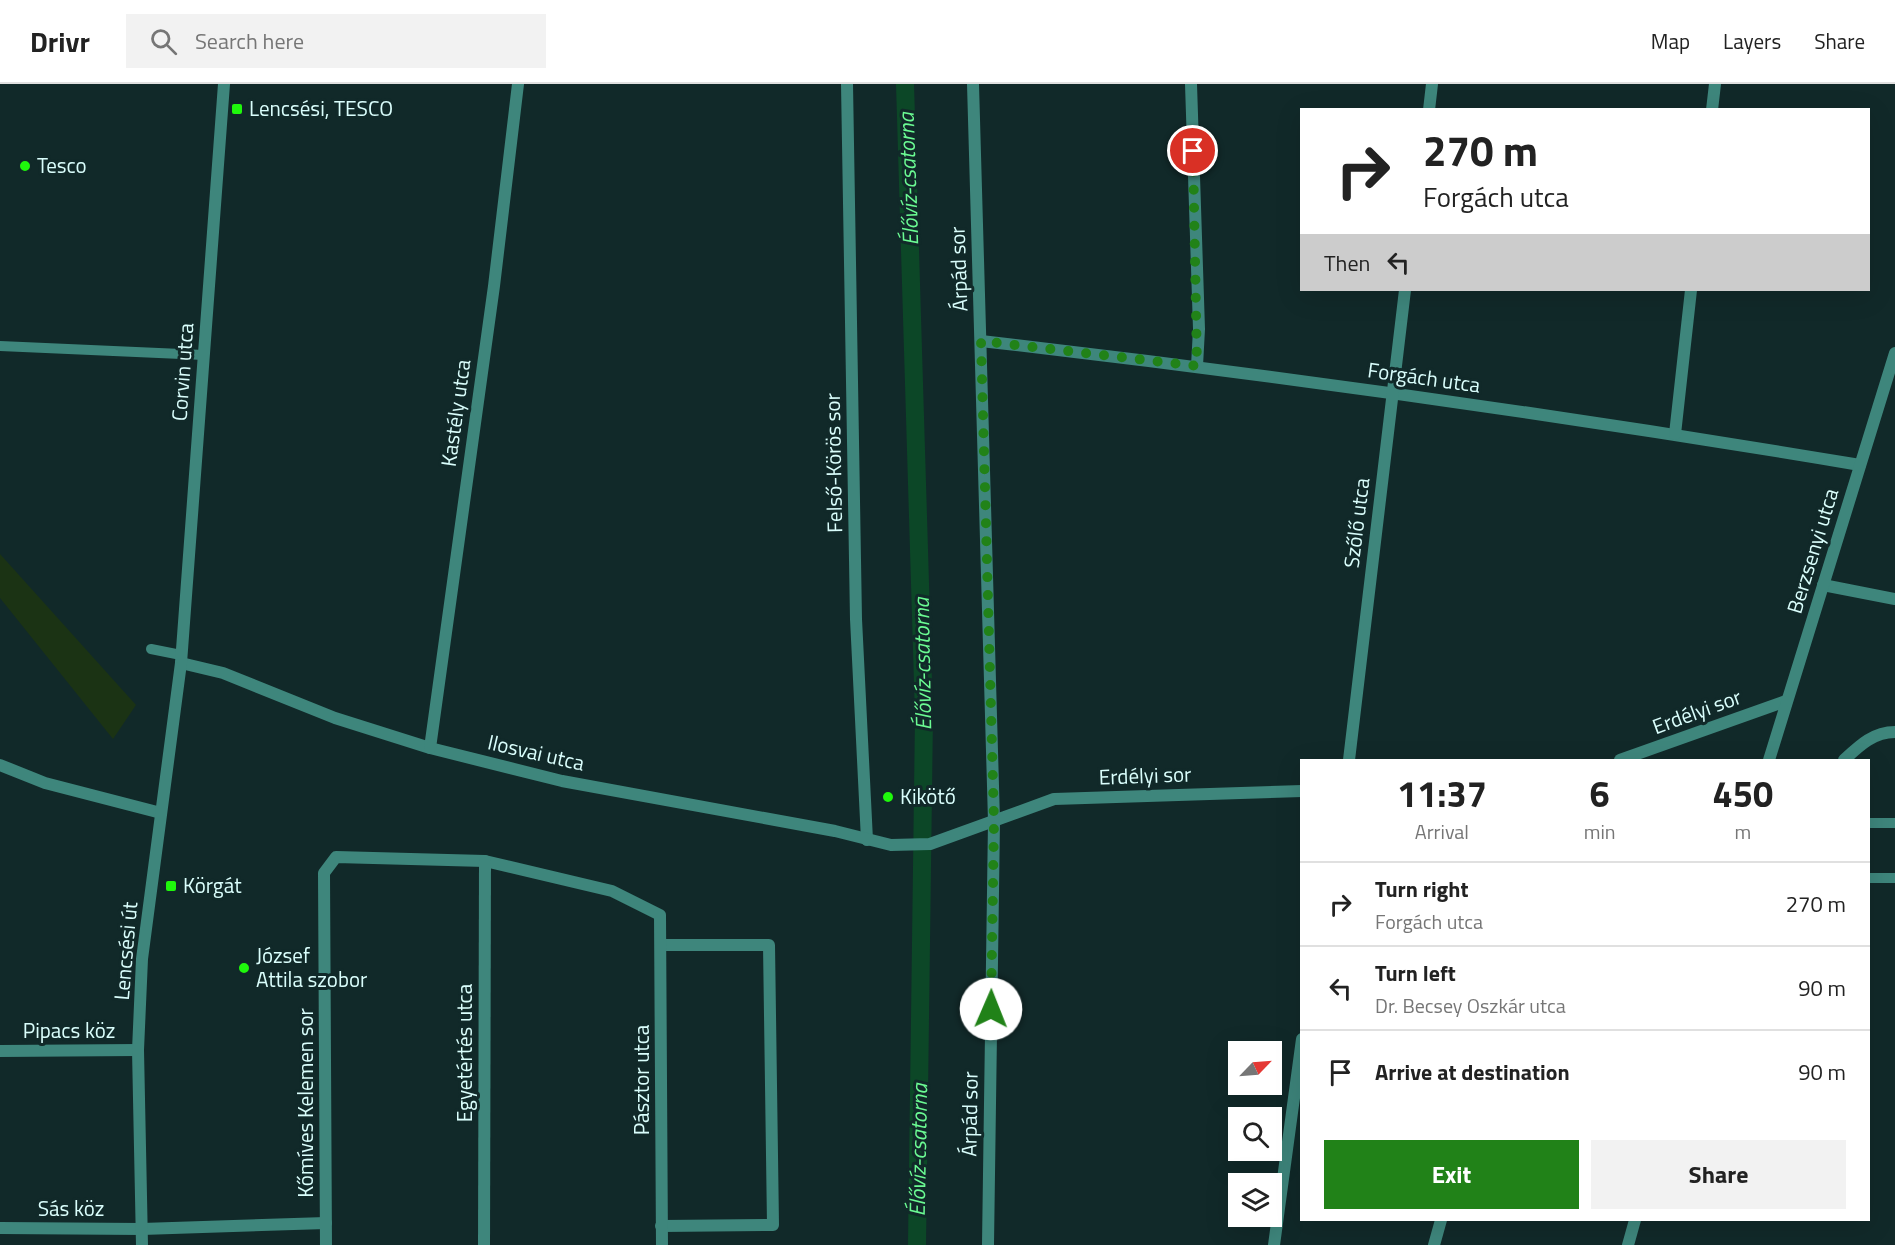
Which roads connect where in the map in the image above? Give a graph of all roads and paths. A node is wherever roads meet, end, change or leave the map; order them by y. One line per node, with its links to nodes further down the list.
1 (224, 84): 15 (street, Corvin utca)
2 (519, 84): 26 (street, Kastély utca)
3 (847, 84): 37 (street, Felső-Körös sor)
4 (973, 84): 12 (street, Árpád sor)
5 (1191, 84): 16 (street)
6 (1432, 84): 8 (street)
7 (1715, 84): 9 (street)
8 (1428, 108)
9 (1712, 108)
10 (1405, 291): 17 (street, Szőlő utca)
11 (1691, 291): 18 (street)
12 (981, 341): 16 (street, Forgách utca); 34 (street, Árpád sor)
13 (0, 346): 15 (lane)
14 (1895, 353): 19 (street, Berzsenyi utca)
15 (204, 355): 23 (street, Corvin utca)
16 (1197, 366): 17 (street, Forgách utca)
17 (1392, 392): 18 (street, Forgách utca); 27 (street, Szőlő utca)
18 (1675, 434): 19 (street, Forgách utca)
19 (1860, 465): 20 (street, Berzsenyi utca)
20 (1823, 585): 21 (street); 24 (street, Berzsenyi utca)
21 (1895, 599)
22 (151, 649): 23 (lane)
23 (181, 659): 26 (street, Ilosvai utca); 33 (street, Lencsési út)
24 (1786, 701): 28 (street, Erdélyi sor); 29 (street, Berzsenyi utca)
25 (1895, 732): 30 (street)
26 (430, 748): 37 (street, Ilosvai utca)
27 (1349, 759)
28 (1623, 759)
29 (1769, 759)
30 (1845, 759)
31 (0, 765): 33 (street)
32 (1300, 791): 34 (street, Erdélyi sor)
33 (161, 813): 43 (street, Lencsési út)
34 (994, 821): 38 (street, Erdélyi sor); 56 (street, Árpád sor)
35 (1870, 823): 36 (lane)
36 (1895, 823)
37 (867, 840): 38 (street, Ilosvai utca)
38 (930, 844)
39 (485, 861): 42 (street, Pásztor utca); 48 (street, Kőmíves Kelemen sor); 54 (street, Egyetértés utca)
40 (1870, 878): 41 (lane)
41 (1895, 878)
42 (661, 945): 49 (street, Pásztor utca); 49 (street)
43 (138, 1050): 44 (street, Pipacs köz); 51 (street, Lencsési út)
44 (0, 1051)
45 (1300, 1054): 57 (street)
46 (1441, 1221): 58 (street)
47 (1635, 1221): 59 (street)
48 (326, 1223): 51 (street, Sás köz); 53 (street, Kőmíves Kelemen sor)
49 (662, 1226): 55 (street, Pásztor utca)
50 (0, 1228): 51 (street, Sás köz)
51 (142, 1229): 52 (street, Lencsési út)
52 (142, 1245)
53 (326, 1245)
54 (484, 1245)
55 (662, 1245)
56 (988, 1245)
57 (1274, 1245)
58 (1434, 1245)
59 (1628, 1245)

